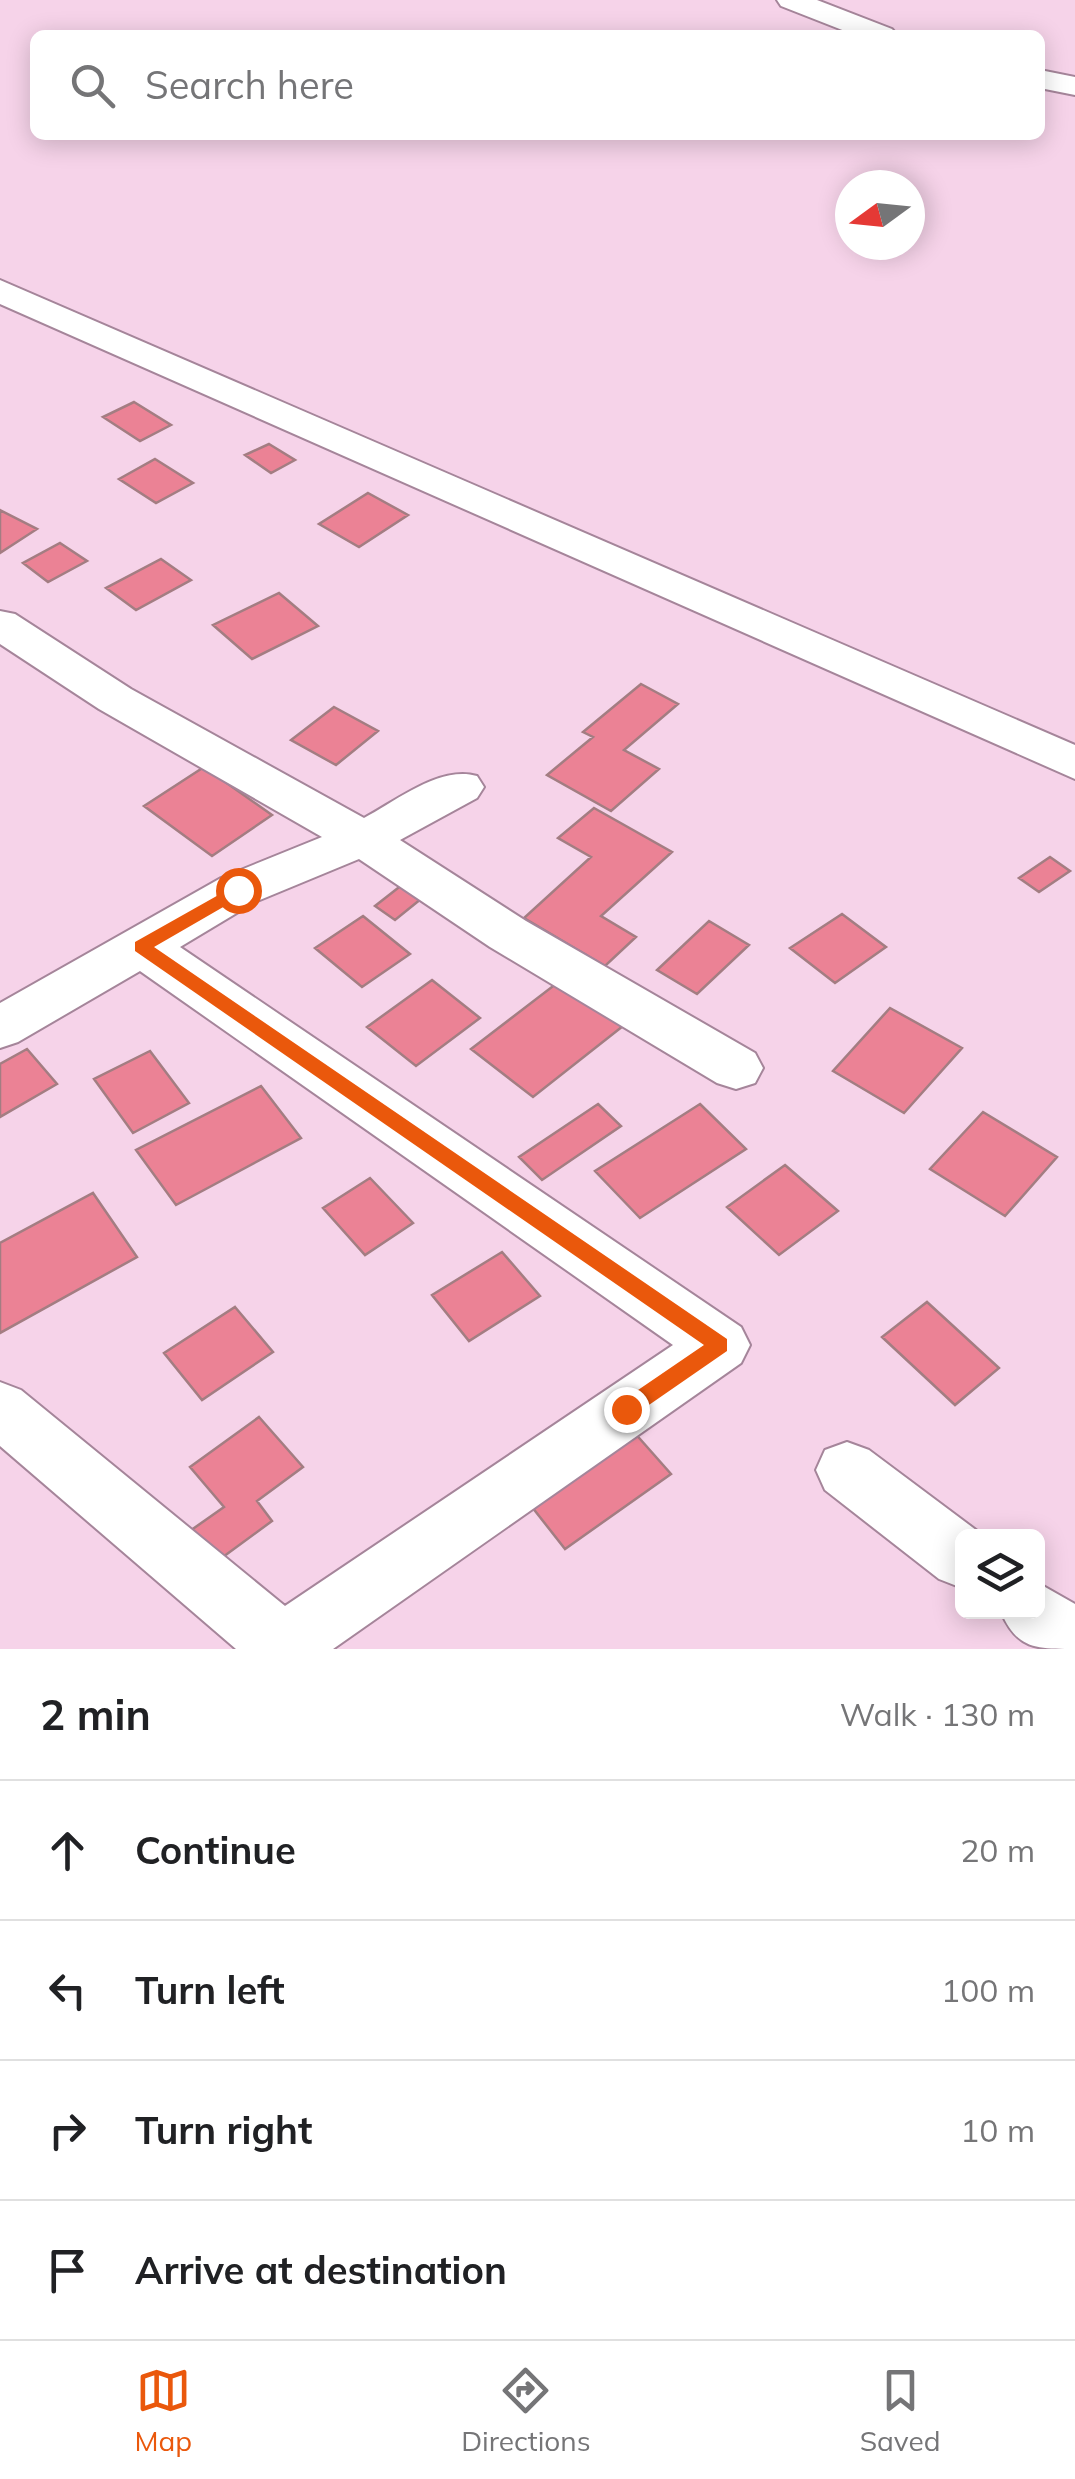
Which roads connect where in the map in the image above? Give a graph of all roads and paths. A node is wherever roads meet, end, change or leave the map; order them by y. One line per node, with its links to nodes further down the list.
1 (790, 0): 2 (street)
2 (869, 30)
3 (1045, 80): 4 (street)
4 (1075, 86)
5 (0, 291): 7 (street)
6 (0, 624): 9 (street)
7 (1075, 763)
8 (461, 787): 9 (street)
9 (363, 839): 10 (street); 12 (street)
10 (141, 946): 11 (street); 18 (street)
11 (0, 1028)
12 (736, 1068)
13 (0, 1409): 18 (street)
14 (847, 1470): 15 (street)
15 (955, 1553)
16 (1042, 1619): 17 (street)
17 (1075, 1644)
18 (284, 1647)

